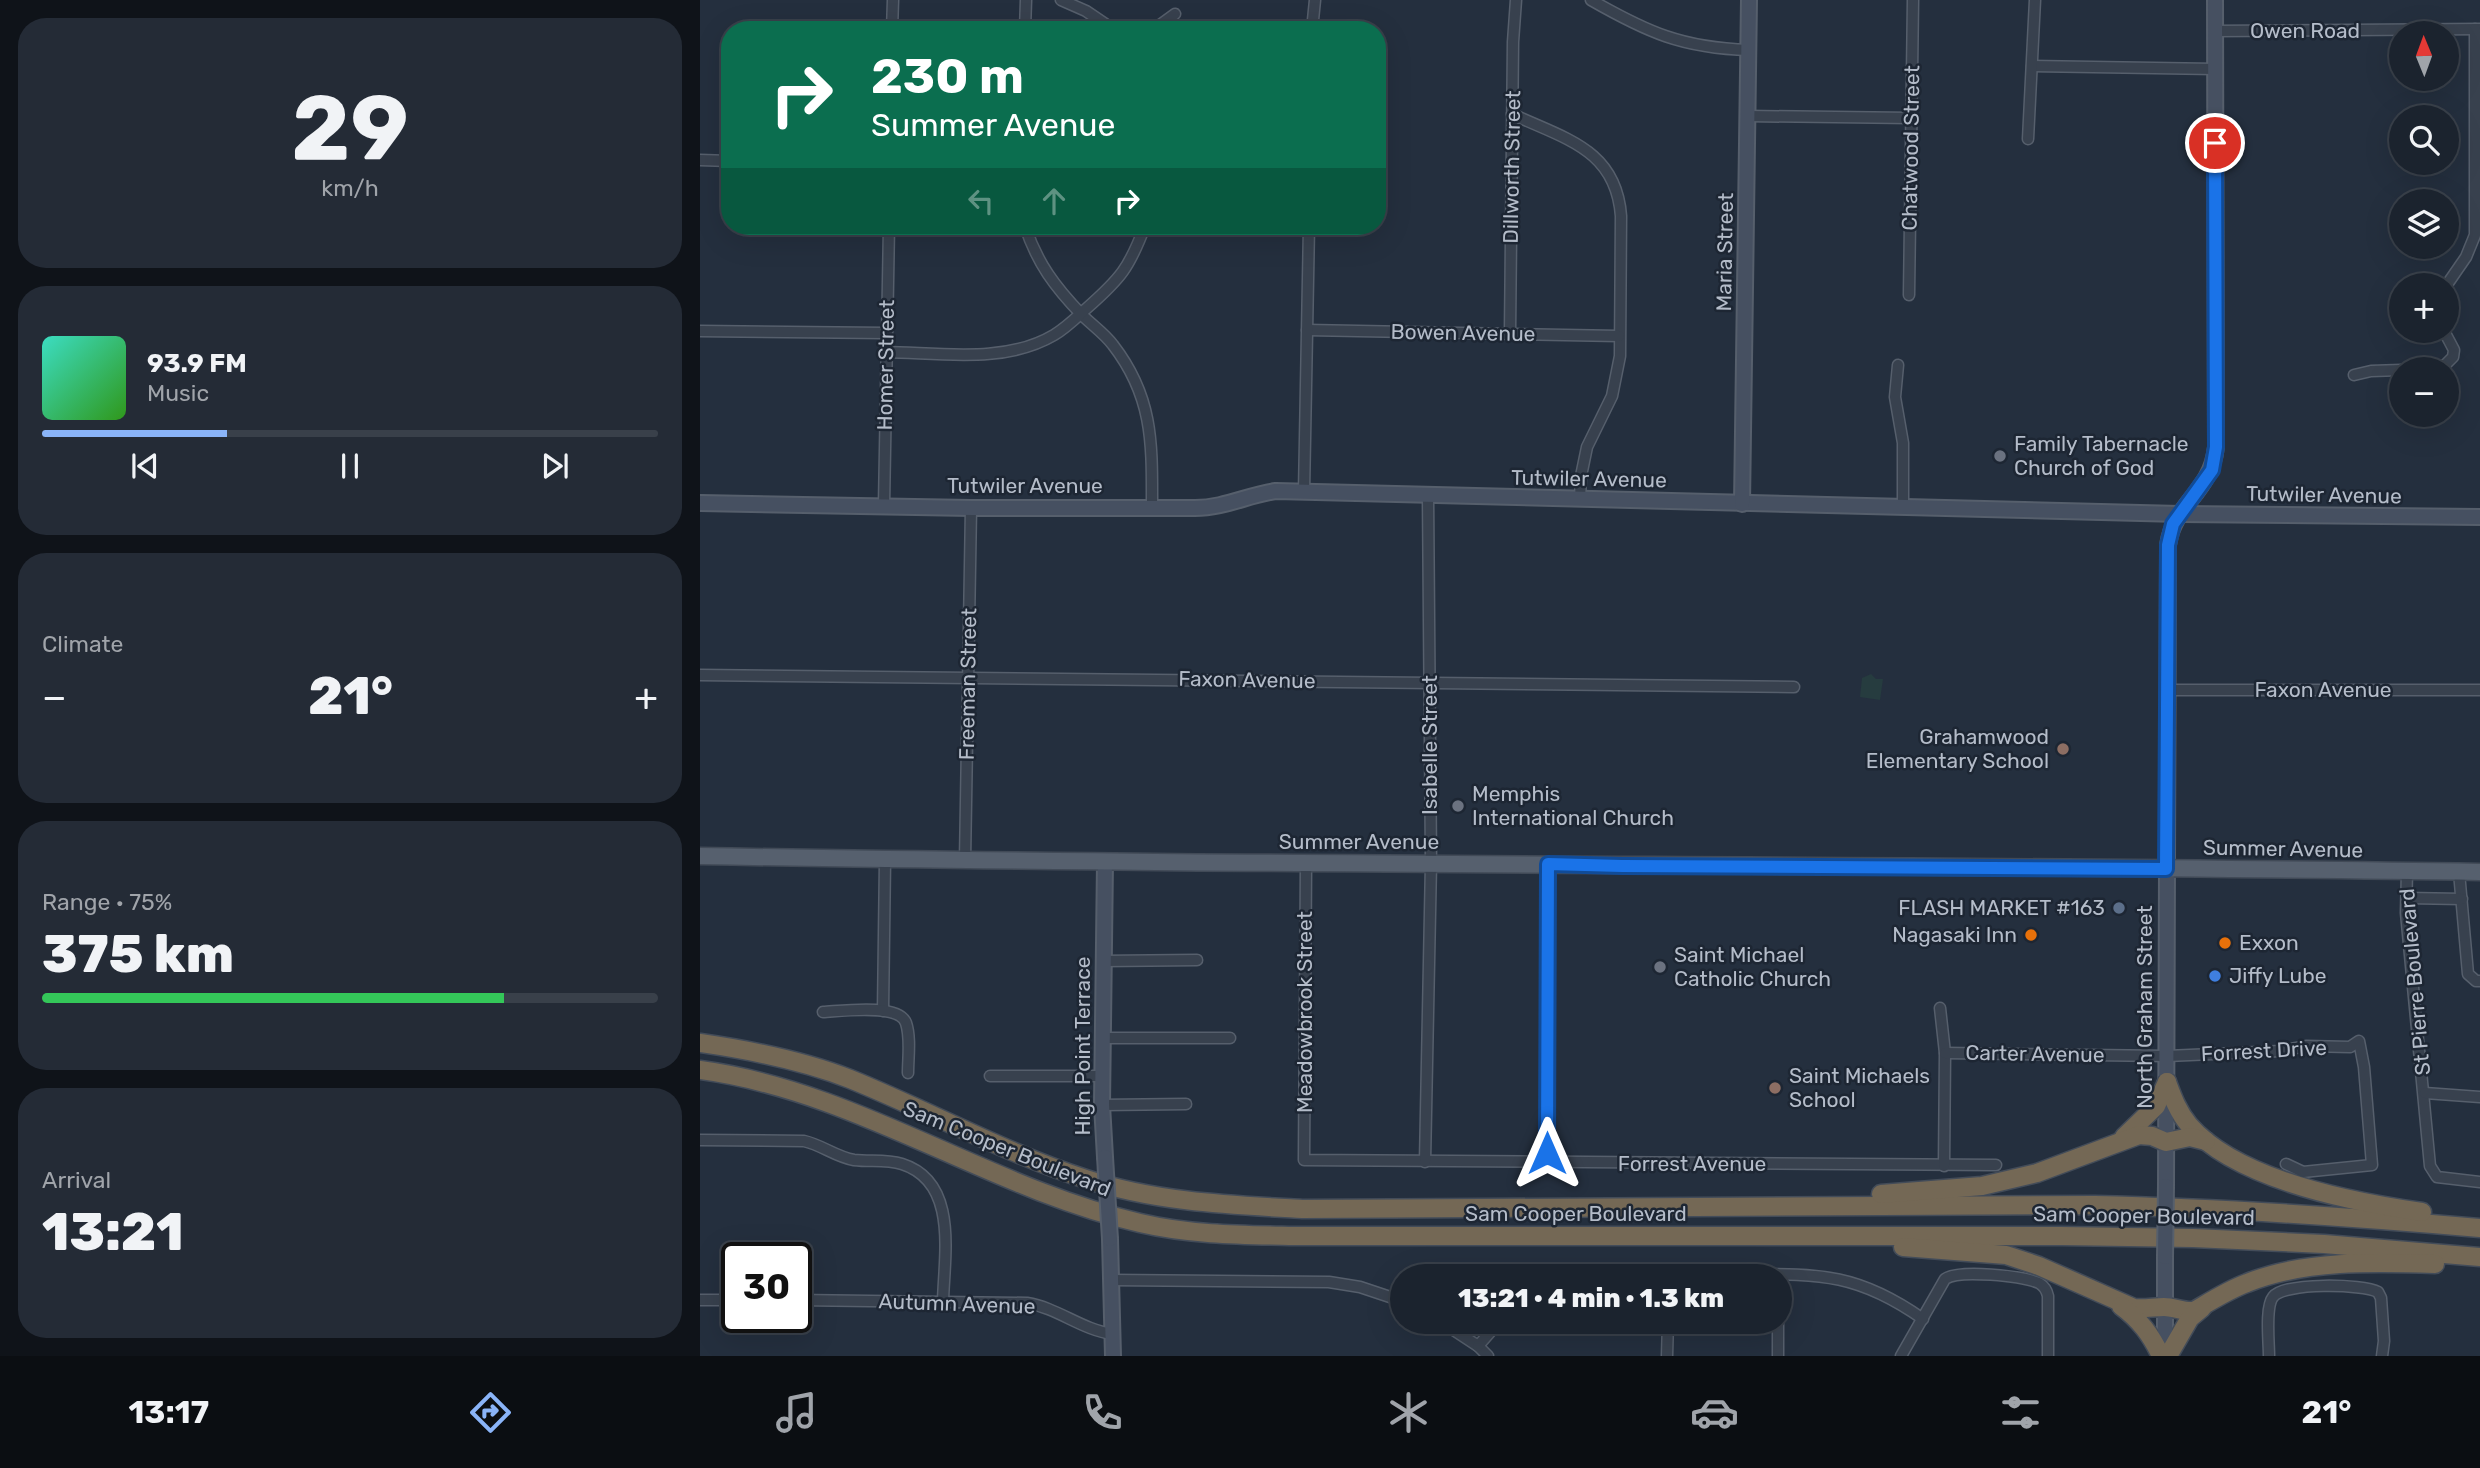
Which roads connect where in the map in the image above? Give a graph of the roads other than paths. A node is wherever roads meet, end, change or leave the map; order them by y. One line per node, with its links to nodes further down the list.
1 (893, 0): 12 (street)
2 (1026, 0): 13 (street)
3 (1061, 0): 14 (street)
4 (1315, 0): 16 (street)
5 (1516, 0): 22 (street, Dillworth Street)
6 (1591, 0): 19 (street)
7 (1749, 0): 19 (street, Maria Street)
8 (1913, 0): 24 (street, Chatwood Street)
9 (2035, 0): 20 (street)
10 (2215, 0): 18 (street, North Graham Street)
11 (1175, 14): 15 (street)
12 (892, 21)
13 (1025, 21)
14 (1101, 21)
15 (1165, 21)
16 (1313, 21)
17 (2477, 29): 18 (street, Owen Road); 28 (street)
18 (2215, 31): 21 (street, North Graham Street)
19 (1749, 50): 23 (street, Maria Street)
20 (2032, 66): 21 (street); 25 (street)
21 (2215, 69): 54 (street, North Graham Street)
22 (1512, 114): 39 (street, Dillworth Street); 40 (street)
23 (1748, 116): 24 (street); 49 (street, Maria Street)
24 (1912, 118): 34 (street, Chatwood Street)
25 (2028, 139)
26 (700, 160): 27 (street)
27 (721, 161)
28 (2478, 213): 33 (street)
29 (888, 235): 38 (street, Homer Street)
30 (1028, 235): 35 (street)
31 (1141, 235): 35 (street)
32 (1309, 235): 36 (street)
33 (2454, 273)
34 (1909, 295)
35 (1081, 313): 41 (street); 53 (street)
36 (1307, 330): 39 (street, Bowen Avenue); 45 (street)
37 (700, 331): 38 (street)
38 (886, 333): 41 (street, Homer Street)
39 (1510, 334): 40 (street, Bowen Avenue)
40 (1619, 336): 47 (street)
41 (886, 352): 50 (street, Homer Street)
42 (1898, 365): 51 (street)
43 (2389, 370): 44 (street)
44 (2354, 375)
45 (1304, 492): 46 (street, Tutwiler Avenue); 53 (street, Tutwiler Avenue)
46 (1428, 496): 47 (street, Tutwiler Avenue); 58 (street, Isabelle Street)
47 (1580, 499): 49 (street, Tutwiler Avenue)
48 (700, 502): 50 (street, Tutwiler Avenue)
49 (1742, 504): 51 (street, Tutwiler Avenue)
50 (884, 505): 52 (street, Tutwiler Avenue)
51 (1903, 506): 54 (street, Tutwiler Avenue)
52 (971, 508): 53 (street, Tutwiler Avenue); 57 (street, Freeman Street)
53 (1152, 508)
54 (2180, 514): 55 (street, Tutwiler Avenue); 60 (street, North Graham Street)
55 (2480, 517)
56 (700, 675): 57 (street, Faxon Avenue)
57 (969, 678): 58 (street, Faxon Avenue); 64 (street, Freeman Street)
58 (1430, 682): 59 (street, Faxon Avenue); 66 (street, Isabelle Street)
59 (1794, 687)
60 (2167, 690): 61 (street, Faxon Avenue); 69 (street, North Graham Street)
61 (2480, 690)
62 (700, 856): 63 (main road, Summer Avenue)
63 (885, 860): 64 (main road, Summer Avenue); 79 (street)
64 (965, 861): 65 (main road, Summer Avenue)
65 (1105, 862): 67 (main road, Summer Avenue); 76 (street, High Point Terrace)
66 (1431, 863): 67 (main road, Summer Avenue); 68 (main road, Summer Avenue); 104 (street, Isabelle Street)
67 (1306, 864): 103 (street, Meadowbrook Street)
68 (1548, 864): 69 (main road, Summer Avenue); 105 (street)
69 (2166, 869): 70 (main road, Summer Avenue); 86 (street, North Graham Street)
70 (2407, 871): 71 (main road, Summer Avenue); 73 (street, St Pierre Boulevard)
71 (2459, 872): 72 (main road, Summer Avenue); 74 (street)
72 (2480, 872)
73 (2407, 898): 74 (street); 95 (street, St Pierre Boulevard)
74 (2462, 899): 77 (street)
75 (1197, 960): 76 (street)
76 (1103, 961): 82 (street, High Point Terrace)
77 (2480, 981)
78 (1940, 1008): 85 (street)
79 (883, 1011): 80 (street); 88 (street)
80 (823, 1012)
81 (700, 1030): 91 (highway)
82 (1104, 1038): 83 (street); 90 (street, High Point Terrace)
83 (1230, 1038)
84 (700, 1043): 91 (highway, Sam Cooper Boulevard)
85 (1945, 1053): 86 (street, Carter Avenue); 108 (street)
86 (2166, 1056): 93 (street, North Graham Street); 106 (street, Forrest Drive)
87 (700, 1070): 94 (highway, Sam Cooper Boulevard)
88 (908, 1073)
89 (990, 1076): 90 (street)
90 (1103, 1076): 98 (street, High Point Terrace)
91 (847, 1078): 110 (highway, Sam Cooper Boulevard)
92 (700, 1079): 94 (highway)
93 (2167, 1083): 100 (highway); 101 (street, North Graham Street); 102 (highway)
94 (801, 1092): 113 (highway, Sam Cooper Boulevard)
95 (2425, 1093): 96 (street, St Pierre Boulevard); 109 (street, St Pierre Boulevard)
96 (2480, 1097)
97 (1186, 1104): 98 (street)
98 (1102, 1105): 117 (street, High Point Terrace, bridge)
99 (700, 1140): 123 (street)
100 (2206, 1141): 101 (highway); 111 (highway)
101 (2166, 1142): 102 (highway); 125 (street, North Graham Street, bridge)
102 (2117, 1143): 110 (highway)
103 (1304, 1160): 104 (street, Forrest Avenue)
104 (1424, 1162): 105 (street, Forrest Avenue)
105 (1547, 1163): 108 (street, Forrest Avenue)
106 (2286, 1164)
107 (1996, 1165): 108 (street, Forrest Avenue)
108 (1944, 1166)
109 (2480, 1182)
110 (1591, 1207): 112 (highway, Sam Cooper Boulevard)
111 (2480, 1222)
112 (2480, 1228)
113 (1816, 1236): 114 (highway, Sam Cooper Boulevard); 122 (highway)
114 (2480, 1257)
115 (2480, 1265): 124 (highway)
116 (1792, 1275): 126 (street)
117 (1112, 1280): 118 (street); 127 (street, High Point Terrace)
118 (1390, 1297)
119 (700, 1300): 120 (street)
120 (721, 1300)
121 (812, 1300): 123 (street, Autumn Avenue)
122 (2113, 1300): 125 (highway); 139 (highway)
123 (943, 1302): 127 (street, Autumn Avenue)
124 (2207, 1303): 125 (highway); 139 (highway)
125 (2165, 1307): 139 (street, North Graham Street)
126 (1923, 1319): 137 (street); 138 (street)
127 (1113, 1334): 133 (street, High Point Terrace)
128 (1460, 1334): 132 (street)
129 (1489, 1334): 132 (street)
130 (1668, 1334): 135 (street)
131 (1778, 1334): 136 (street)
132 (1478, 1346): 134 (street)
133 (1113, 1356)
134 (1488, 1356)
135 (1667, 1356)
136 (1778, 1356)
137 (1901, 1356)
138 (2048, 1356)
139 (2165, 1356)
140 (2269, 1356): 141 (street)
141 (2382, 1356)

